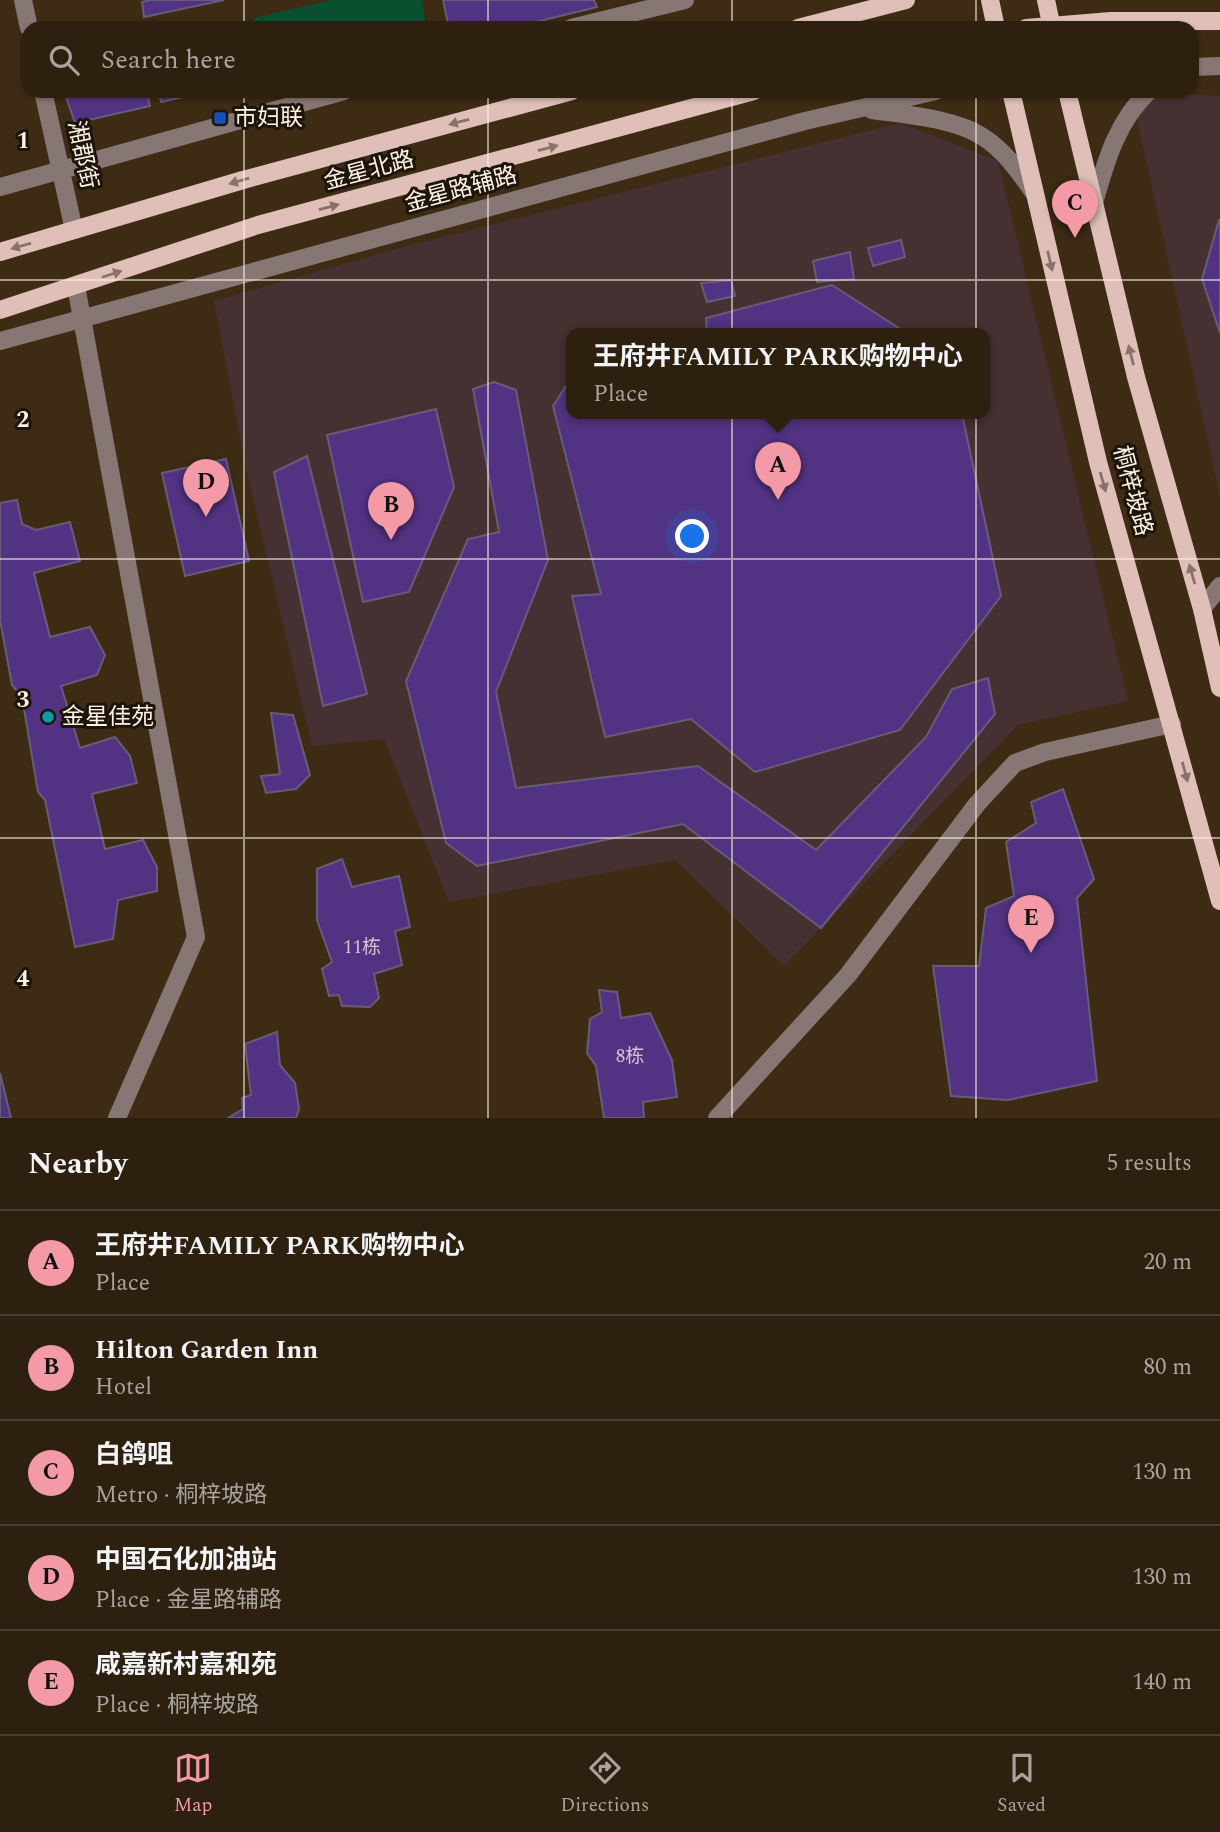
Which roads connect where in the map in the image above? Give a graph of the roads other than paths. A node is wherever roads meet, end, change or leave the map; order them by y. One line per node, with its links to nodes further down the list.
1 (23, 0): 6 (street)
2 (685, 0): 7 (street)
3 (906, 0): 8 (main road)
4 (990, 0): 9 (main road)
5 (1046, 0): 10 (main road)
6 (28, 21)
7 (599, 21)
8 (825, 21)
9 (994, 21)
10 (1051, 21)
11 (1220, 21): 12 (main road)
12 (1199, 22)
13 (1220, 66): 14 (street)
14 (1199, 67)
15 (45, 98): 27 (street, 湘郡街)
16 (319, 98): 24 (street)
17 (546, 98): 27 (main road, 金星北路, one-way to 27)
18 (728, 98): 29 (main road, 金星北路, one-way to 18)
19 (906, 98): 23 (street, 金星路辅路)
20 (1013, 98): 25 (main road, 桐梓坡路)
21 (1069, 98): 26 (main road, 桐梓坡路)
22 (1142, 98): 26 (street)
23 (862, 108): 25 (street); 31 (street, 金星路辅路)
24 (0, 187)
25 (1034, 193): 36 (main road, 桐梓坡路, one-way to 36)
26 (1094, 203): 34 (main road, 桐梓坡路, one-way to 26)
27 (74, 230): 28 (main road, 金星北路, one-way to 28)
28 (0, 252)
29 (76, 286): 30 (main road, 金星北路); 31 (street)
30 (0, 310)
31 (83, 319): 32 (street, 金星路辅路); 38 (street)
32 (0, 341)
33 (1220, 586): 34 (street)
34 (1202, 609): 35 (main road, 桐梓坡路)
35 (1220, 688)
36 (1172, 724): 37 (main road, 桐梓坡路, one-way to 37); 39 (street)
37 (1220, 901)
38 (117, 1118)
39 (717, 1118)

